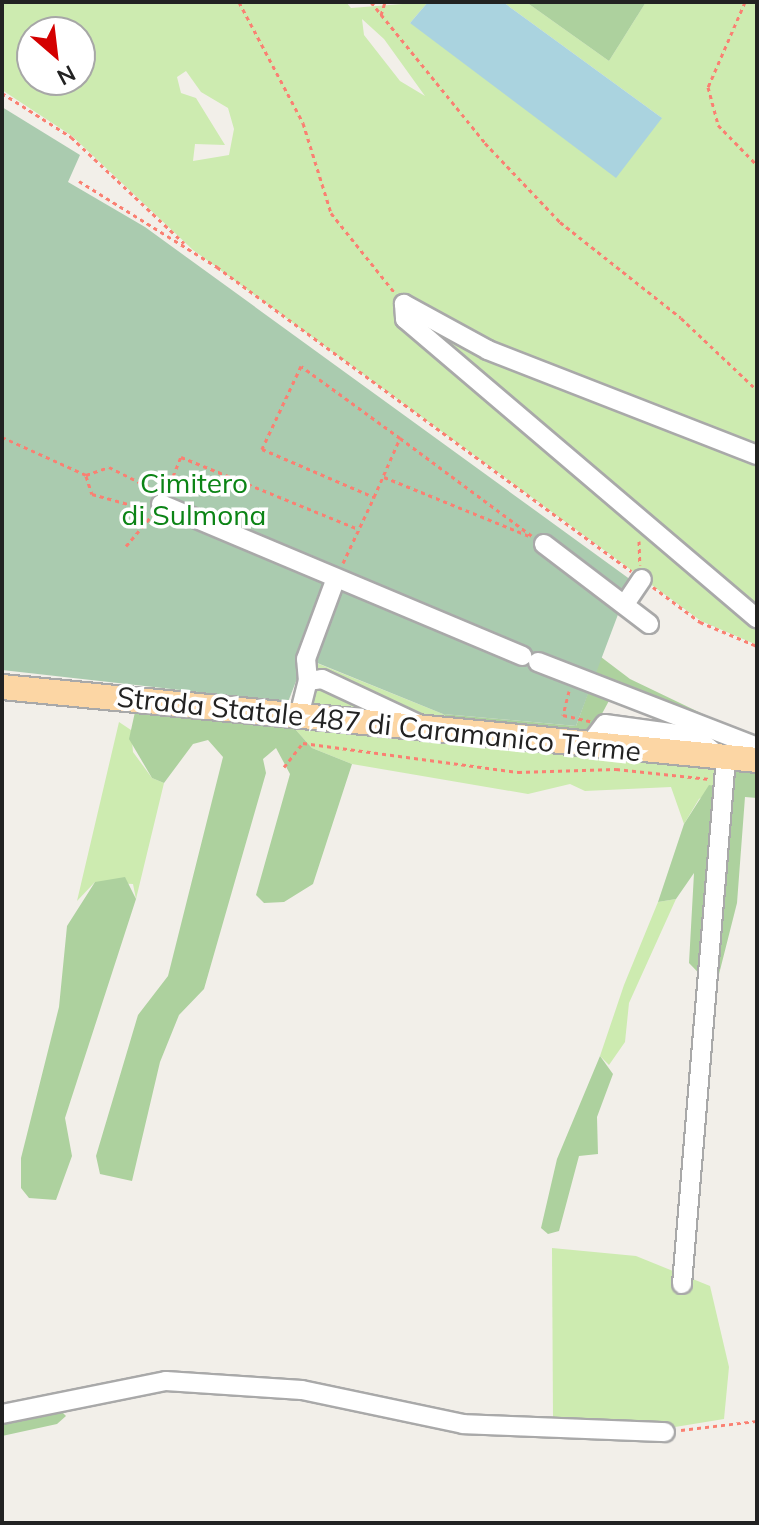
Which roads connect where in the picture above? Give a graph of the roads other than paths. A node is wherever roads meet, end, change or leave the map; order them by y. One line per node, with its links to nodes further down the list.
1 (757, 455): 7 (street)
2 (161, 504): 5 (street)
3 (544, 544): 6 (street)
4 (638, 576): 6 (street)
5 (336, 578): 9 (street); 14 (street)
6 (625, 604): 8 (street)
7 (757, 619)
8 (649, 624)
9 (308, 681): 11 (street); 12 (street)
10 (2, 687): 11 (main road, Strada Statale 487 di Caramanico Terme)
11 (299, 716): 12 (main road, Strada Statale 487 di Caramanico Terme)
12 (424, 727): 13 (main road, Strada Statale 487 di Caramanico Terme)
13 (589, 745): 16 (main road, Strada Statale 487 di Caramanico Terme); 16 (street)
14 (757, 747)
15 (757, 760): 16 (main road, Strada Statale 487 di Caramanico Terme)
16 (723, 765): 17 (street)
17 (682, 1284)
18 (2, 1414): 19 (street)
19 (665, 1432)

